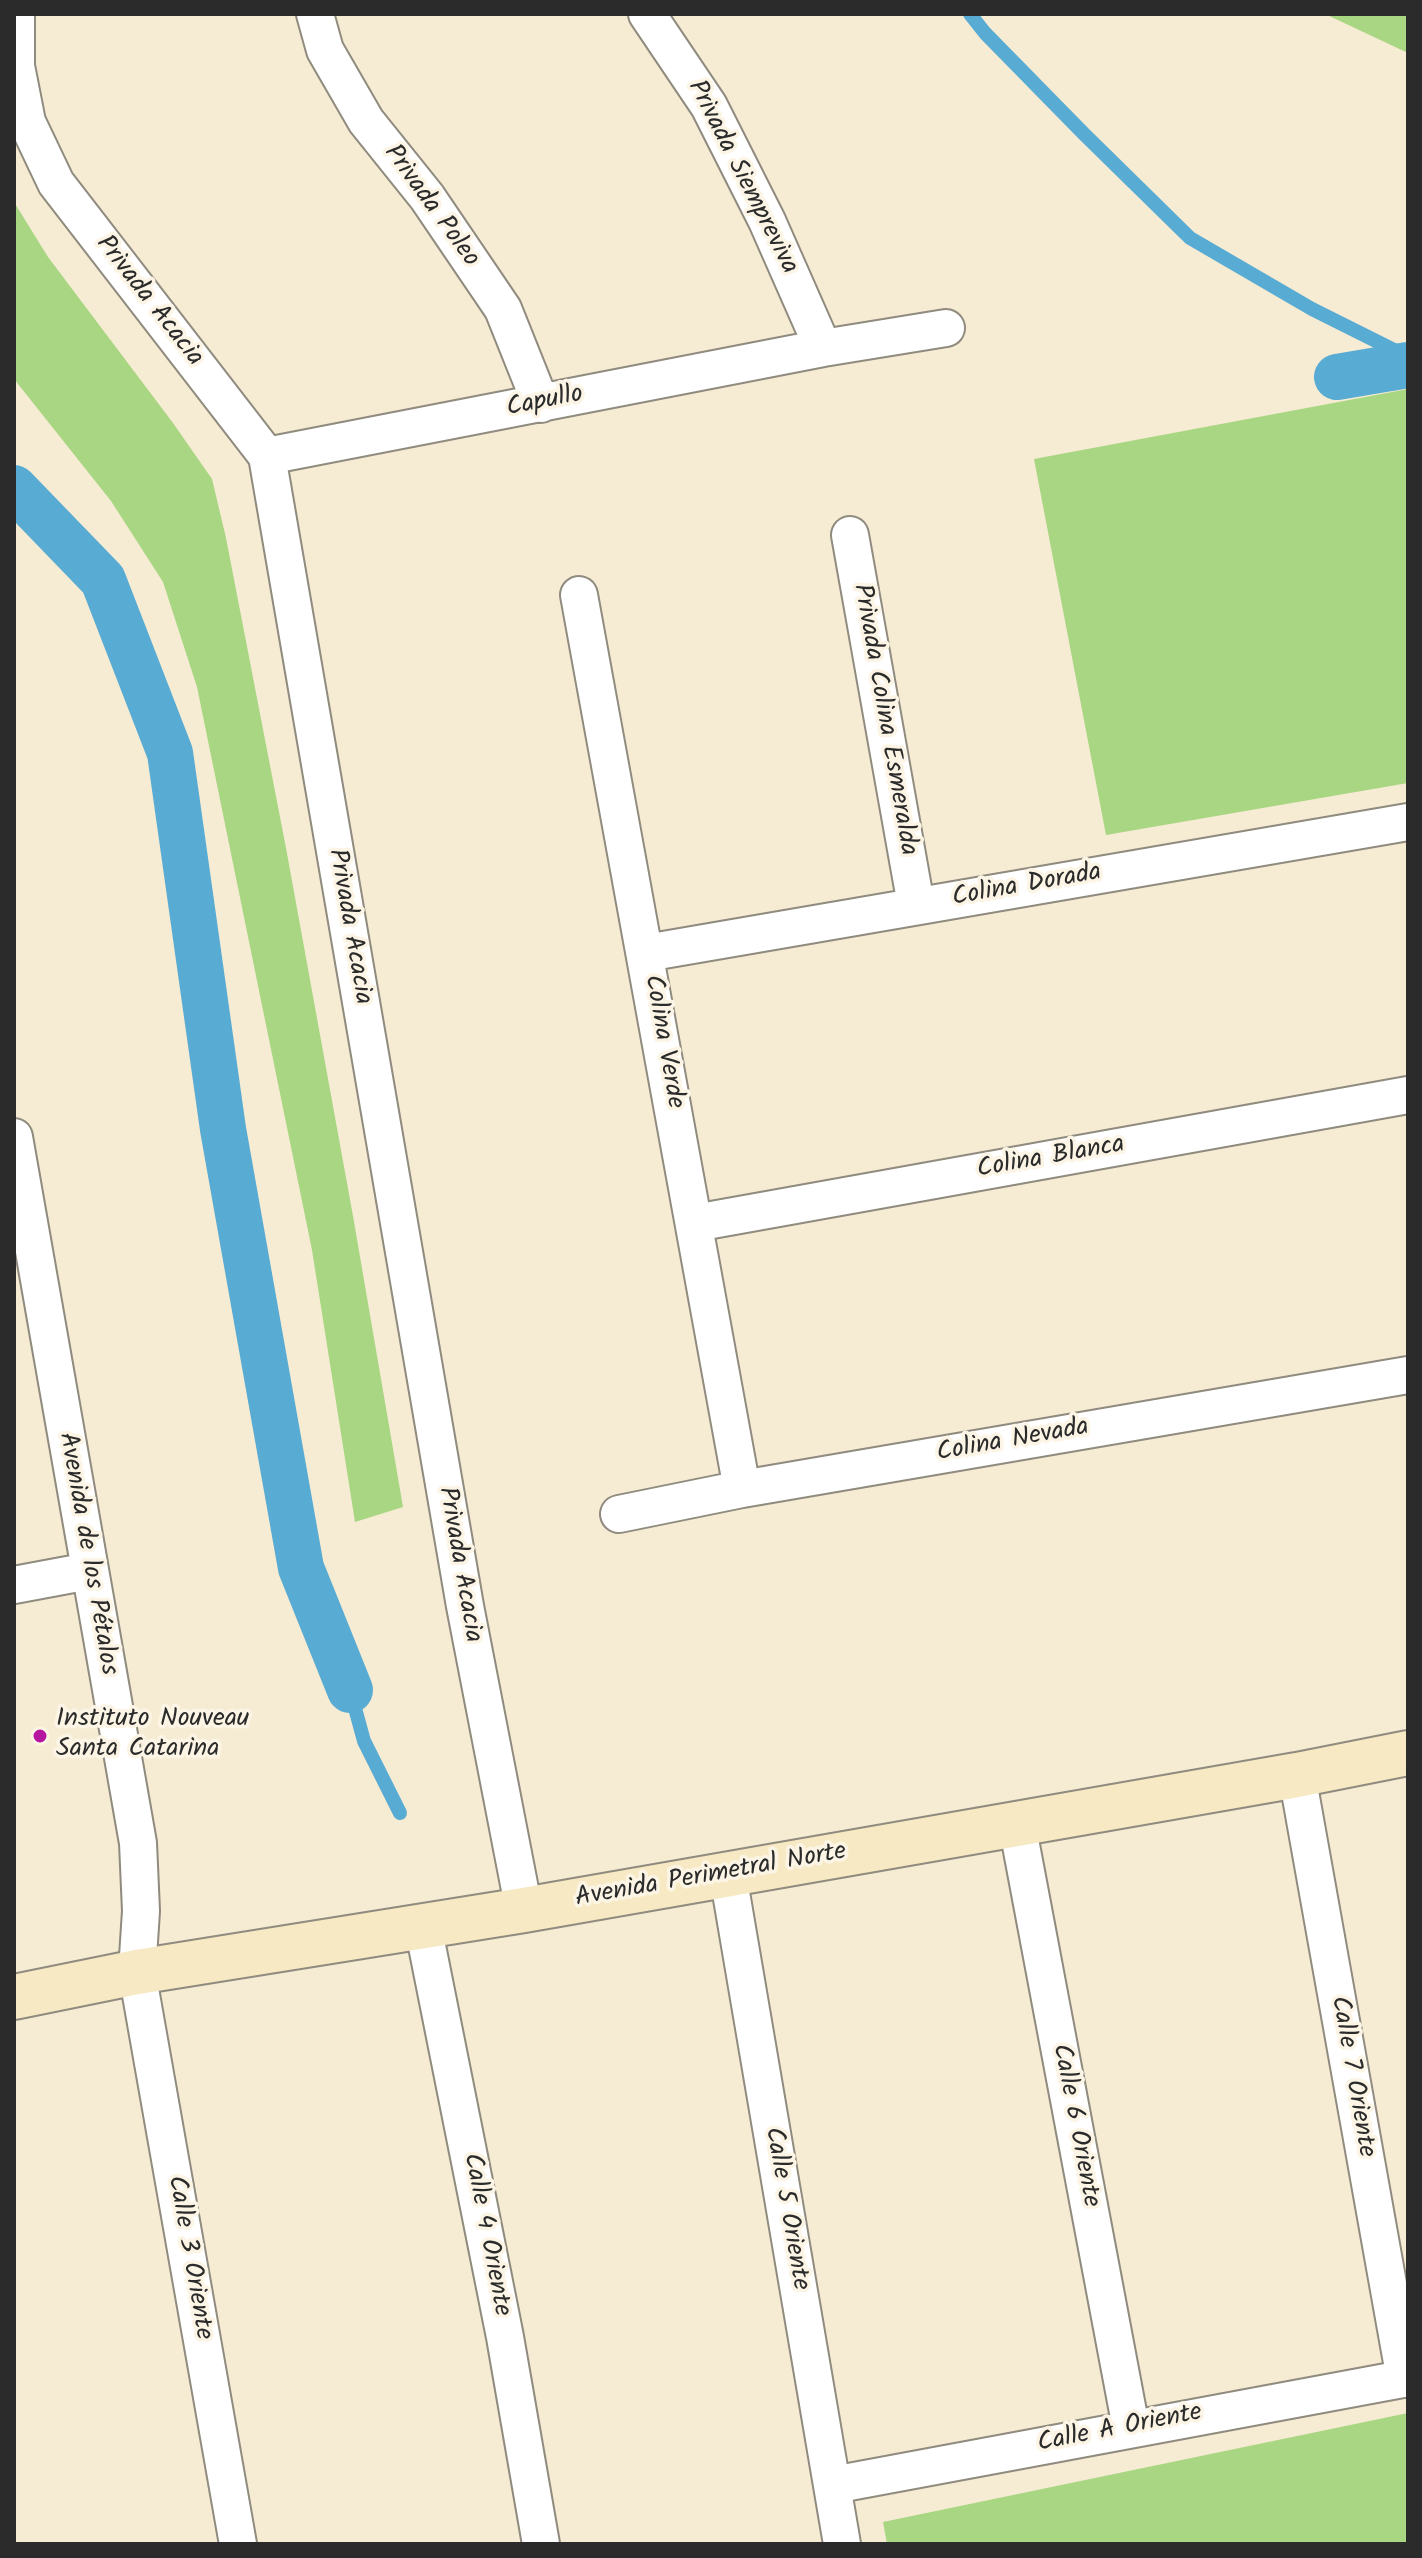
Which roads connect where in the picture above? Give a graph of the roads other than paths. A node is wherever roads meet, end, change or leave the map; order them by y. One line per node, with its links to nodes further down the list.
1 (16, 14): 7 (street, Privada Acacia)
2 (315, 14): 6 (street, Privada Poleo)
3 (647, 14): 5 (street, Privada Siempreviva)
4 (946, 328): 5 (street, Capullo)
5 (823, 348): 6 (street, Capullo)
6 (541, 404): 7 (street, Capullo)
7 (267, 456): 26 (street, Privada Acacia)
8 (850, 535): 11 (street, Privada Colina Esmeralda)
9 (579, 595): 12 (street, Colina Verde)
10 (1408, 822): 11 (street, Colina Dorada)
11 (916, 905): 12 (street, Colina Dorada)
12 (646, 953): 15 (street, Colina Verde)
13 (1408, 1095): 15 (street, Colina Blanca)
14 (14, 1137): 16 (street, Avenida de los Pétalos)
15 (695, 1223): 18 (street, Colina Verde)
16 (29, 1310): 20 (street, Avenida de los Pétalos)
17 (1408, 1375): 18 (street, Colina Nevada)
18 (742, 1489): 19 (street, Colina Nevada)
19 (619, 1514)
20 (89, 1571): 21 (street); 28 (street, Avenida de los Pétalos)
21 (14, 1585)
22 (1408, 1753): 23 (street, Avenida Perimetral Norte)
23 (1297, 1775): 24 (street, Avenida Perimetral Norte); 30 (street, Calle 7 Oriente)
24 (1017, 1824): 25 (street, Avenida Perimetral Norte); 31 (street, Calle 6 Oriente)
25 (728, 1875): 26 (street, Avenida Perimetral Norte); 32 (street, Calle 5 Oriente)
26 (524, 1910): 27 (street, Avenida Perimetral Norte)
27 (423, 1926): 28 (street, Avenida Perimetral Norte); 34 (street, Calle 4 Oriente)
28 (137, 1972): 29 (street, Avenida Perimetral Norte); 33 (street, Calle 3 Oriente)
29 (14, 1997)
30 (1406, 2378): 31 (street, Calle A Oriente)
31 (1131, 2428): 32 (street, Calle A Oriente)
32 (833, 2485): 35 (street, Calle 5 Oriente)
33 (238, 2544)
34 (541, 2544)
35 (842, 2544)

